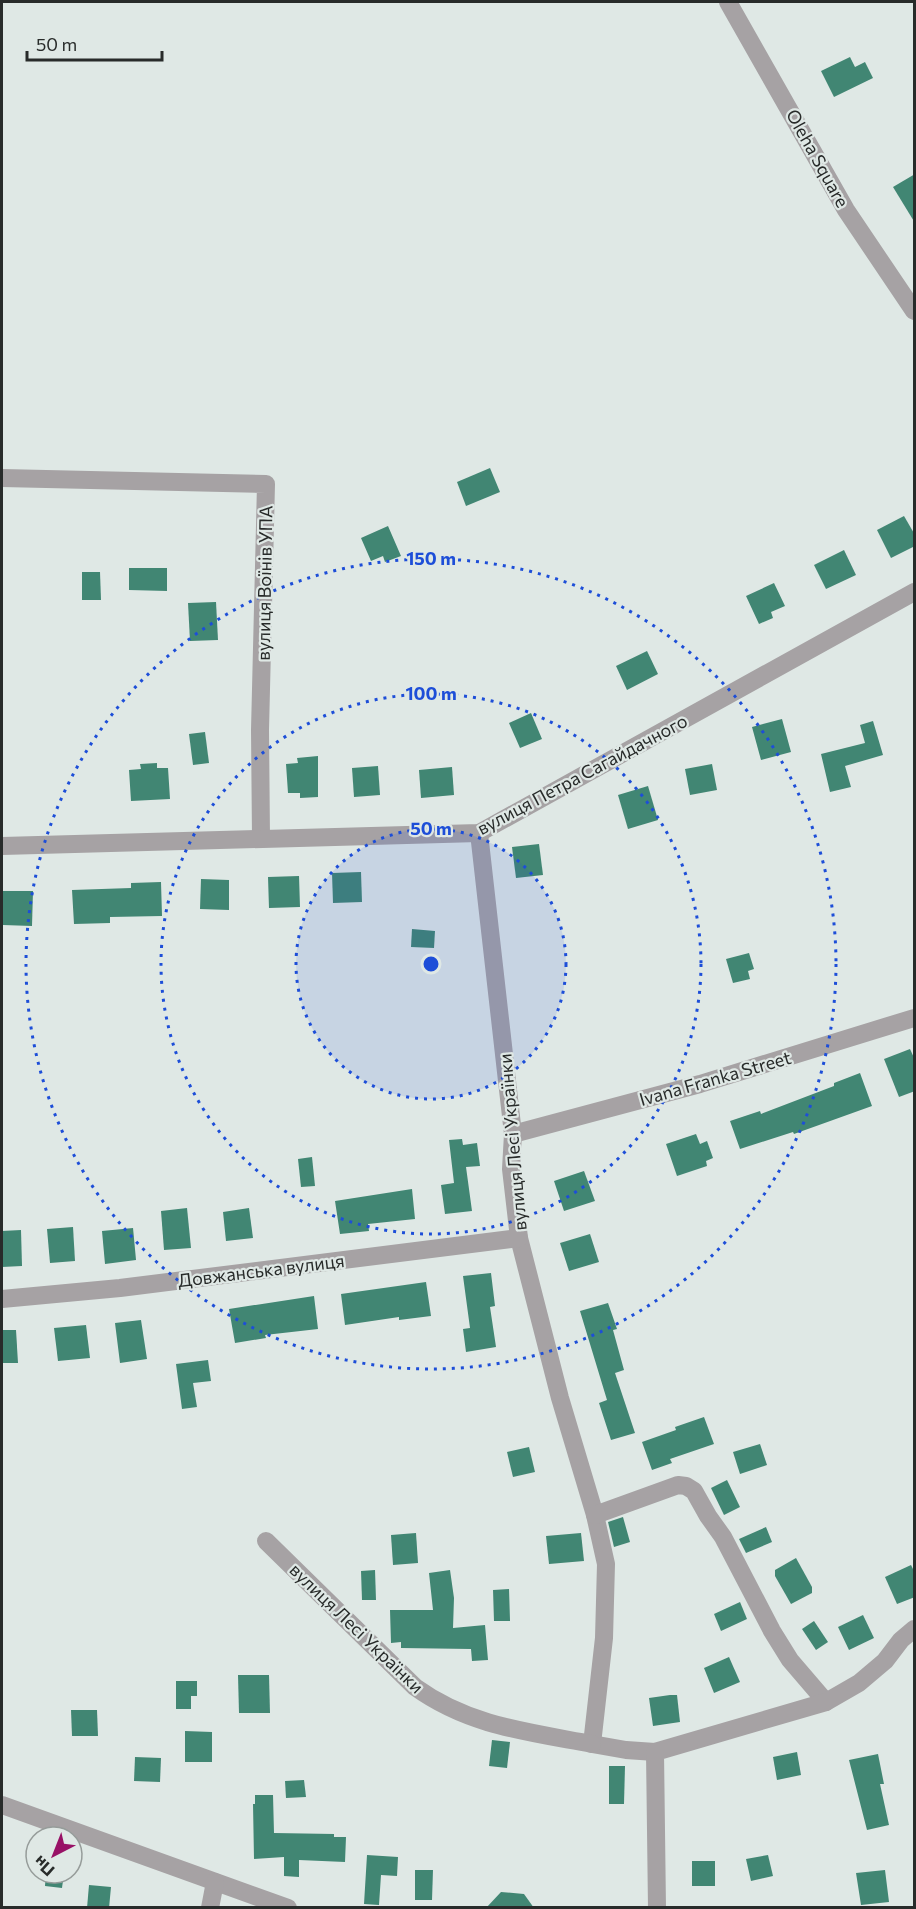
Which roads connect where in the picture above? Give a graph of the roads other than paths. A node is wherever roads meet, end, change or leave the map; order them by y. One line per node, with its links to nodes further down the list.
1 (728, 2): 2 (street, Oleha Square)
2 (915, 311)
3 (2, 478): 6 (street, вулиця Воїнів УПА)
4 (915, 592): 5 (street, вулиця Петра Сагайдачного)
5 (479, 833): 6 (street, вулиця Петра Сагайдачного); 9 (street, вулиця Лесі Українки)
6 (261, 838): 7 (street, вулиця Петра Сагайдачного)
7 (2, 846)
8 (915, 1018): 9 (street, Ivana Franka Street)
9 (513, 1134): 10 (street, вулиця Лесі Українки)
10 (519, 1238): 11 (street, Довжанська вулиця); 12 (street, вулиця Лесі Українки)
11 (2, 1299)
12 (595, 1515): 15 (street); 16 (street, вулиця Лесі Українки)
13 (266, 1541): 16 (street, вулиця Лесі Українки)
14 (915, 1629): 15 (street, вулиця Лесі Українки)
15 (826, 1702): 17 (street, вулиця Лесі Українки)
16 (592, 1744): 17 (street, вулиця Лесі Українки)
17 (655, 1752): 22 (street)
18 (2, 1805): 19 (street)
19 (215, 1882): 20 (street); 21 (street)
20 (210, 1908)
21 (288, 1908)
22 (657, 1908)

